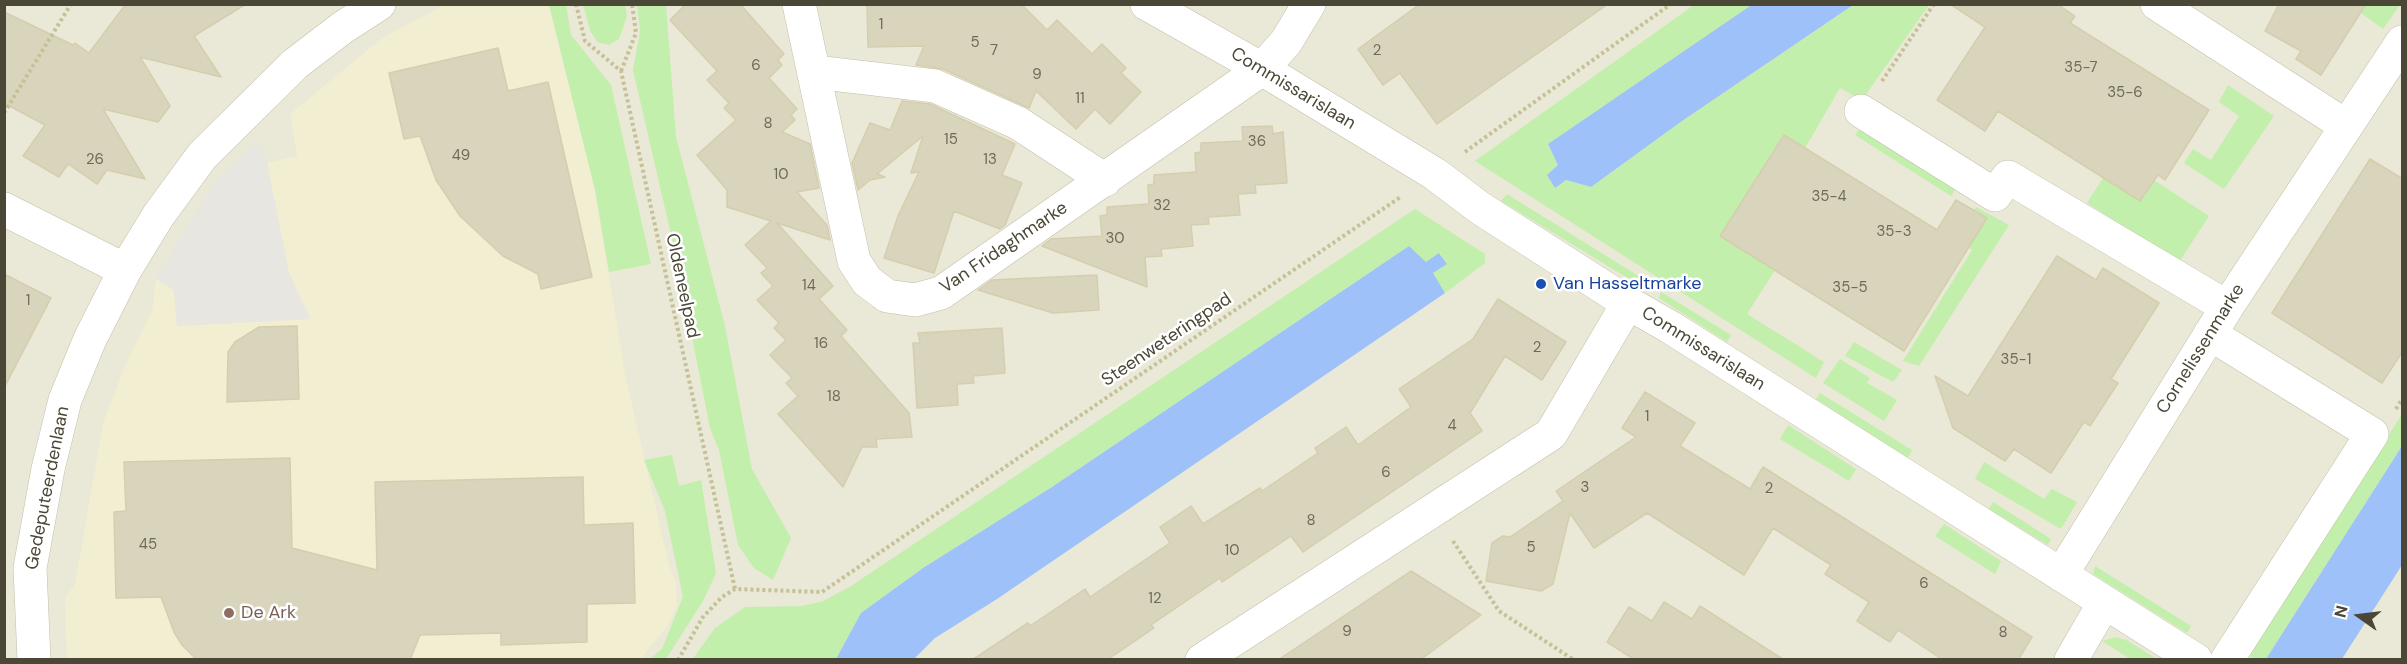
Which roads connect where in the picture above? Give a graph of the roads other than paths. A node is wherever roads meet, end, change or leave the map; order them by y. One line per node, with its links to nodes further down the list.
1 (379, 4): 13 (street, Gedeputeerdenlaan)
2 (799, 4): 8 (street, Van Fridaghmarke)
3 (1147, 4): 7 (street, Commissarislaan)
4 (1310, 4): 7 (street, Van Fridaghmarke)
5 (2157, 4): 10 (street)
6 (2403, 42): 10 (street, Cornelissenmarke)
7 (1262, 69): 11 (street, Van Fridaghmarke); 14 (street, Commissarislaan)
8 (815, 72): 11 (street); 11 (street, Van Fridaghmarke)
9 (1861, 111): 15 (street)
10 (2346, 126): 15 (street, Cornelissenmarke)
11 (1105, 180)
12 (4, 209): 13 (street)
13 (125, 270): 18 (street, Gedeputeerdenlaan)
14 (1628, 303): 16 (street, Commissarislaan); 19 (street)
15 (2218, 320): 16 (street, Cornelissenmarke); 22 (street)
16 (2061, 575): 17 (street, Commissarislaan)
17 (2104, 603): 20 (street); 21 (street, Commissarislaan)
18 (34, 660)
19 (1202, 660)
20 (2071, 660)
21 (2196, 660)
22 (2228, 660)

